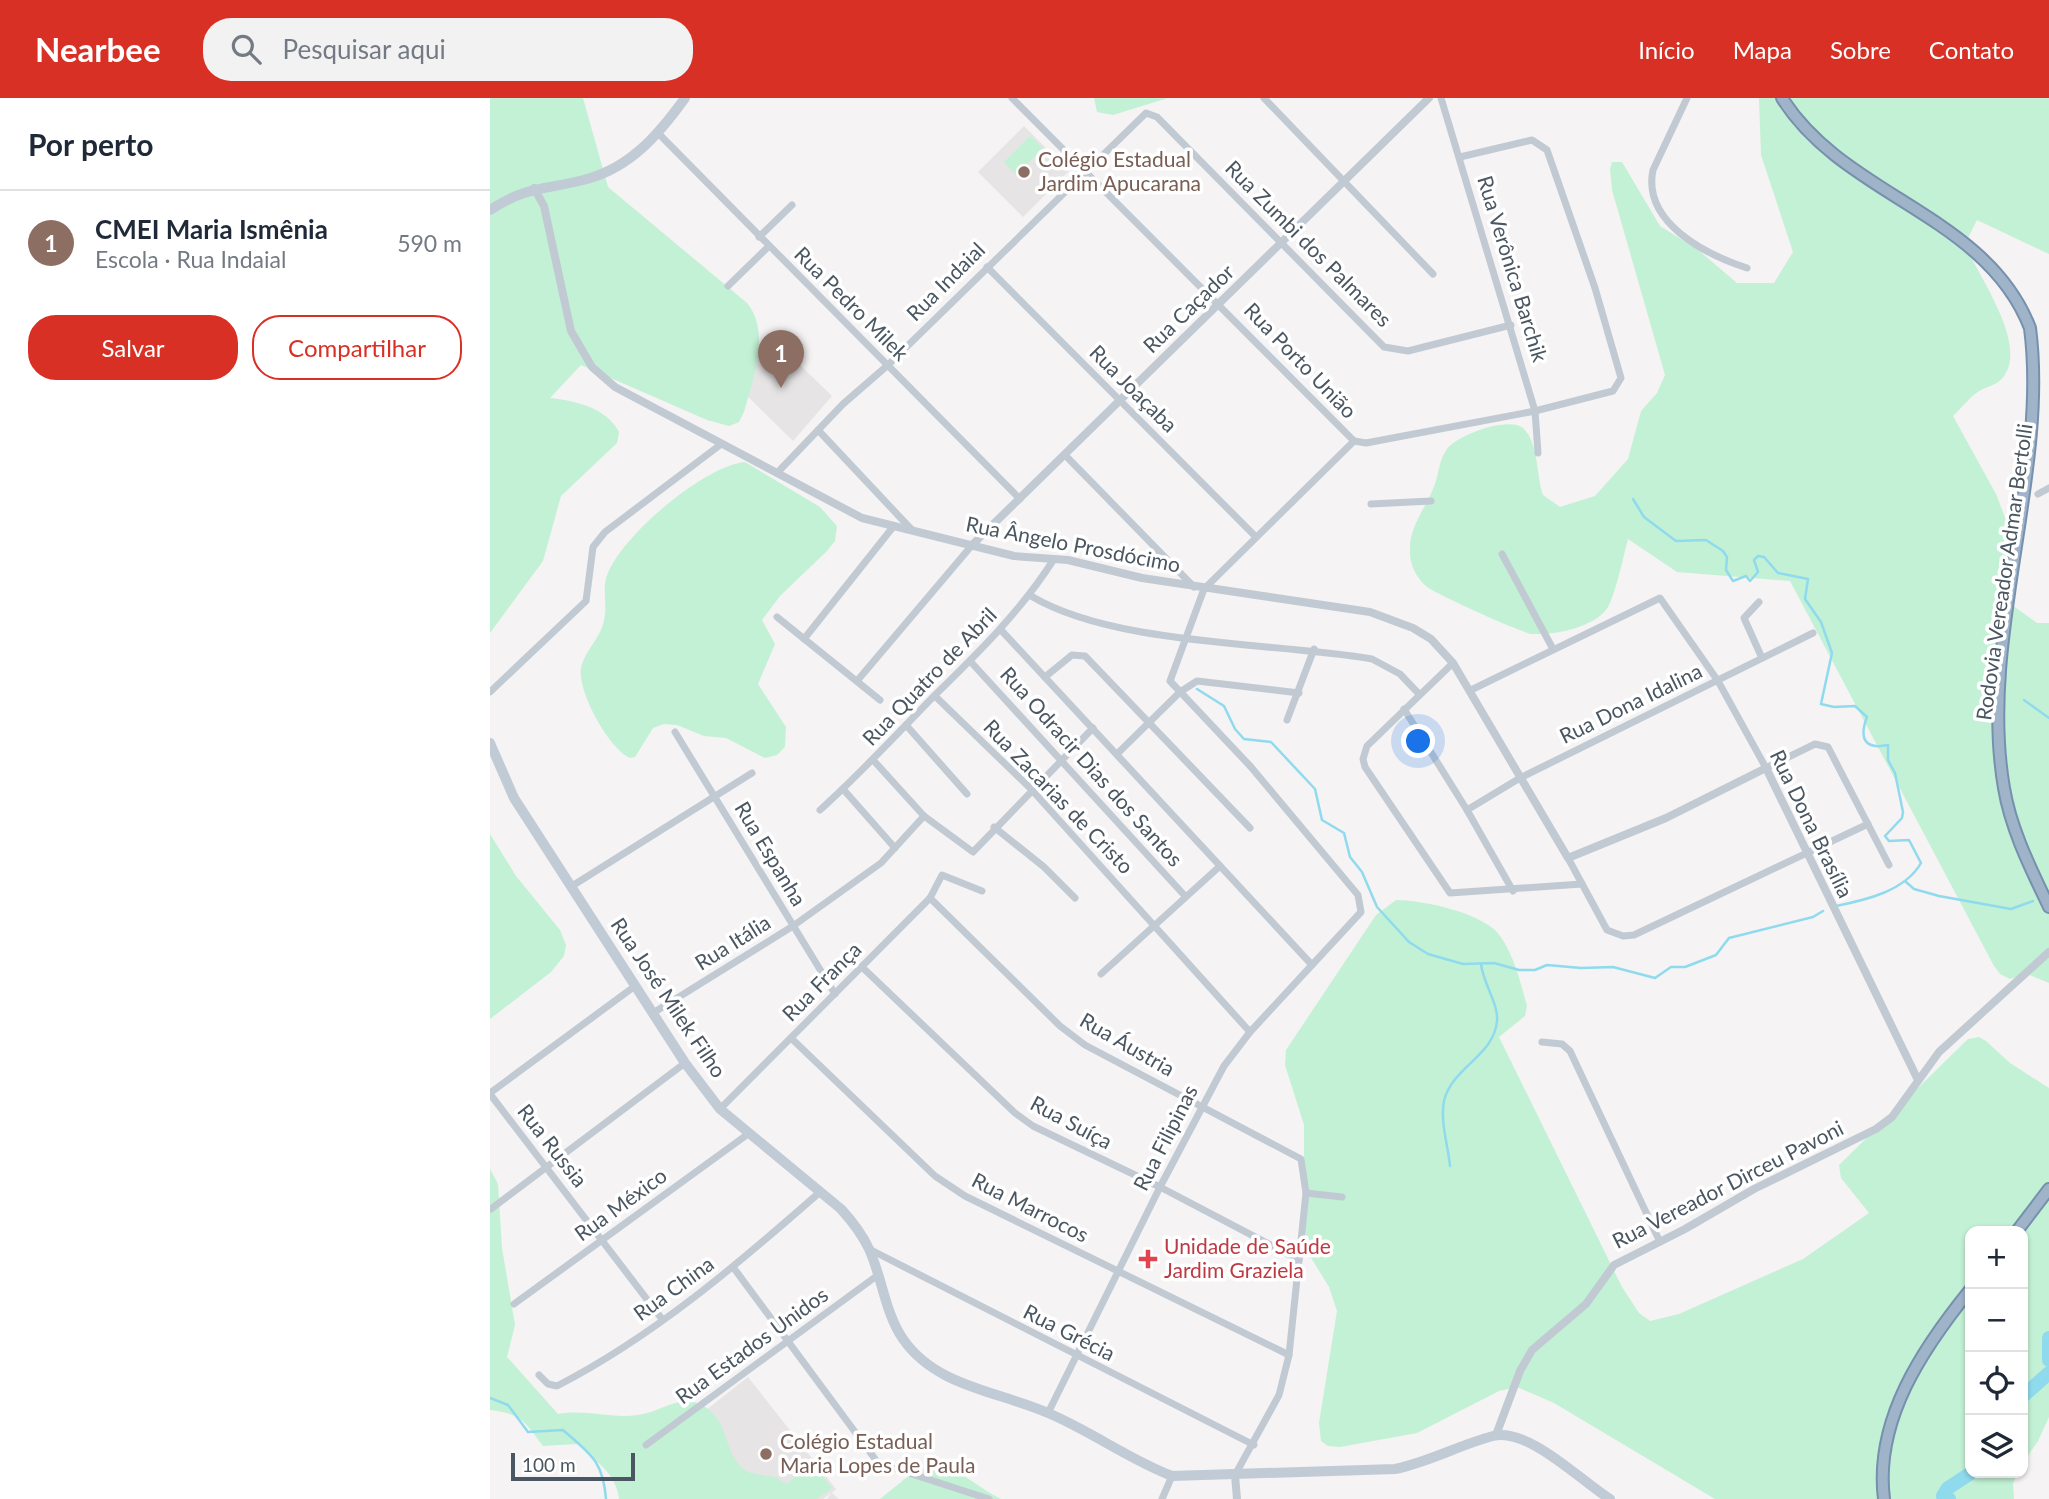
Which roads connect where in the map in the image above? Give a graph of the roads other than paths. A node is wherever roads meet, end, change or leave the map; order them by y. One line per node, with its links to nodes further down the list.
1 (685, 98): 9 (main road)
2 (1012, 98): 11 (street, Rua Porto União)
3 (1264, 98): 12 (street)
4 (1429, 98): 12 (street, Rua Caçador)
5 (1441, 98): 10 (street, Rua Verônica Barchik)
6 (1687, 98): 20 (street)
7 (1782, 98): 26 (highway, Rodovia Vereador Admar Bertolli)
8 (1141, 116): 11 (street, Rua Indaial); 17 (street, Rua Zumbi dos Palmares)
9 (659, 134): 13 (main road); 16 (street, Rua Pedro Milek)
10 (1460, 156): 24 (street, Rua Verônica Barchik); 28 (street)
11 (1084, 171): 19 (street, Rua Indaial); 23 (street, Rua Porto União)
12 (1346, 181): 17 (street, Rua Caçador); 21 (street)
13 (534, 188): 15 (main road); 31 (street, Rua Ângelo Prosdócimo)
14 (792, 205): 16 (street)
15 (490, 210)
16 (759, 237): 18 (street, Rua Pedro Milek)
17 (1283, 243): 23 (street, Rua Caçador); 24 (street, Rua Zumbi dos Palmares)
18 (768, 247): 22 (street); 25 (street, Rua Pedro Milek)
19 (987, 267): 25 (street, Rua Indaial); 27 (street, Rua Joaçaba)
20 (1747, 268)
21 (1433, 274)
22 (728, 286)
23 (1219, 304): 27 (street, Rua Caçador); 30 (street, Rua Porto União)
24 (1511, 325): 28 (street, Rua Verônica Barchik)
25 (888, 365): 29 (street, Rua Indaial); 36 (street, Rua Pedro Milek)
26 (2045, 395)
27 (1119, 401): 33 (street, Rua Caçador); 43 (street, Rua Joaçaba)
28 (1535, 411): 30 (street); 32 (street, Rua Verônica Barchik)
29 (818, 430): 34 (street, Rua Indaial); 41 (street)
30 (1354, 441): 43 (street)
31 (720, 445): 34 (street, Rua Ângelo Prosdócimo); 65 (street)
32 (1538, 453)
33 (1065, 455): 36 (street, Rua Caçador); 47 (street)
34 (777, 473): 40 (street, Rua Ângelo Prosdócimo)
35 (2042, 488): 39 (highway, Rodovia Vereador Admar Bertolli)
36 (1020, 499): 44 (street, Rua Caçador)
37 (1431, 501): 38 (street)
38 (1371, 504)
39 (2035, 506)
40 (893, 527): 41 (street, Rua Ângelo Prosdócimo); 55 (street)
41 (912, 530): 44 (street, Rua Ângelo Prosdócimo)
42 (2031, 532): 106 (highway, Rodovia Vereador Admar Bertolli)
43 (1255, 536): 48 (street)
44 (973, 544): 46 (street, Rua Ângelo Prosdócimo); 62 (street)
45 (1502, 554): 57 (street)
46 (1054, 559): 47 (street, Rua Ângelo Prosdócimo); 49 (street, Rua Quatro de Abril)
47 (1194, 587): 48 (street, Rua Ângelo Prosdócimo)
48 (1204, 589): 54 (street); 60 (street, Rua Ângelo Prosdócimo)
49 (1031, 596): 52 (street, Rua Quatro de Abril); 54 (street)
50 (1759, 602): 58 (street)
51 (777, 617): 55 (street)
52 (1000, 630): 59 (street, Rua Quatro de Abril); 61 (street)
53 (1813, 633): 58 (street, Rua Dona Idalina)
54 (1185, 637): 56 (street); 66 (street)
55 (804, 639): 62 (street)
56 (1314, 649): 67 (street); 68 (street)
57 (1553, 649): 63 (street, Rua Dona Brasília); 64 (street)
58 (1762, 658): 63 (street, Rua Dona Idalina)
59 (970, 661): 69 (street, Rua Quatro de Abril); 79 (street, Rua Odracir Dias dos Santos)
60 (1453, 663): 64 (street, Rua Ângelo Prosdócimo); 68 (street)
61 (1045, 677): 73 (street); 75 (street)
62 (857, 681): 70 (street)
63 (1718, 681): 81 (street, Rua Dona Brasília); 83 (street, Rua Dona Idalina)
64 (1471, 690): 83 (street, Rua Ângelo Prosdócimo)
65 (490, 692)
66 (1180, 692): 67 (street); 73 (street); 110 (street, Rua Filipinas)
67 (1299, 693): 72 (street)
68 (1419, 694): 71 (street)
69 (935, 696): 74 (street, Rua Quatro de Abril); 85 (street, Rua Zacarias de Cristo)
70 (880, 700)
71 (1404, 709): 89 (street); 102 (street)
72 (1287, 720)
73 (1149, 724): 78 (street); 93 (street)
74 (906, 725): 80 (street, Rua Quatro de Abril); 86 (street)
75 (1093, 728): 78 (street); 79 (street)
76 (676, 732): 87 (street, Rua Espanha)
77 (490, 743): 100 (main road, Rua José Milek Filho)
78 (1117, 754): 98 (street)
79 (1060, 760): 85 (street); 103 (street, Rua Odracir Dias dos Santos)
80 (874, 761): 84 (street, Rua Quatro de Abril); 90 (street)
81 (1766, 768): 91 (street); 95 (street, Rua Dona Brasília); 96 (street)
82 (752, 773): 87 (street)
83 (1520, 778): 89 (street, Rua Dona Idalina); 96 (street, Rua Ângelo Prosdócimo)
84 (843, 789): 88 (street, Rua Quatro de Abril); 94 (street)
85 (1031, 789): 92 (street); 107 (street, Rua Zacarias de Cristo)
86 (967, 794)
87 (716, 796): 100 (street); 108 (street, Rua Espanha)
88 (820, 810)
89 (1467, 810): 102 (street)
90 (924, 817): 92 (street); 94 (street, Rua Itália)
91 (1868, 824): 95 (street); 97 (street)
92 (994, 827): 105 (street)
93 (1250, 828)
94 (895, 848): 108 (street, Rua Itália)
95 (1806, 852): 99 (street, Rua Ângelo Prosdócimo); 120 (street, Rua Dona Brasília)
96 (1568, 858): 99 (street, Rua Ângelo Prosdócimo)
97 (1889, 865)
98 (1220, 866): 103 (street); 110 (street)
99 (1582, 884): 102 (street)
100 (572, 886): 113 (main road, Rua José Milek Filho)
101 (982, 891): 104 (street, Rua França)
102 (1513, 891)
103 (1185, 896): 107 (street)
104 (930, 898): 111 (street, Rua França); 122 (street, Rua Áustria)
105 (1075, 898)
106 (2049, 907)
107 (1154, 925): 112 (street); 116 (street, Rua Zacarias de Cristo)
108 (793, 926): 114 (street, Rua Espanha); 115 (street, Rua Itália)
109 (2049, 952): 120 (street, Rua Vereador Dirceu Pavoni)
110 (1312, 965): 116 (street, Rua Filipinas)
111 (862, 967): 114 (street, Rua França); 126 (street, Rua Suíça)
112 (1101, 974)
113 (635, 986): 115 (main road, Rua José Milek Filho); 121 (street)
114 (835, 994): 117 (street, Rua França)
115 (653, 1013): 119 (main road, Rua José Milek Filho)
116 (1250, 1031): 122 (street, Rua Filipinas)
117 (791, 1038): 123 (street, Rua França); 138 (street, Rua Marrocos)
118 (1542, 1042): 134 (street)
119 (685, 1063): 123 (main road, Rua José Milek Filho); 125 (street)
120 (1917, 1078): 134 (street, Rua Vereador Dirceu Pavoni)
121 (490, 1094): 125 (street, Rua Russia)
122 (1201, 1107): 126 (street, Rua Filipinas); 129 (street, Rua Áustria)
123 (720, 1109): 124 (main road, Rua José Milek Filho)
124 (748, 1134): 128 (main road, Rua José Milek Filho); 133 (street, Rua México)
125 (546, 1168): 131 (street); 133 (street, Rua Russia)
126 (1160, 1187): 136 (street, Rua Suíça); 138 (street, Rua Filipinas)
127 (2049, 1189): 132 (highway)
128 (820, 1192): 135 (main road, Rua José Milek Filho); 137 (street, Rua China)
129 (1306, 1193): 130 (street); 136 (street)
130 (1342, 1197)
131 (491, 1209)
132 (2021, 1226)
133 (603, 1240): 141 (street, Rua México); 142 (street, Rua Russia)
134 (1660, 1242): 148 (street, Rua Vereador Dirceu Pavoni)
135 (869, 1249): 139 (main road, Rua José Milek Filho); 145 (street, Rua Grécia)
136 (1300, 1260): 144 (street)
137 (733, 1267): 142 (street, Rua China); 143 (street)
138 (1118, 1272): 144 (street, Rua Marrocos); 145 (street, Rua Filipinas)
139 (878, 1275): 143 (street, Rua Estados Unidos); 147 (main road, Rua José Milek Filho)
140 (1965, 1297): 157 (highway)
141 (514, 1304)
142 (662, 1320): 146 (street, Rua China)
143 (788, 1342): 149 (street, Rua Estados Unidos); 153 (street)
144 (1289, 1355): 150 (street)
145 (1077, 1357): 147 (street, Rua Filipinas); 150 (street, Rua Grécia)
146 (539, 1375)
147 (1048, 1413): 152 (main road, Rua José Milek Filho)
148 (1496, 1435): 151 (main road); 156 (main road)
149 (646, 1445)
150 (1254, 1445): 151 (street)
151 (1235, 1475): 152 (main road, Rua José Milek Filho); 155 (street)
152 (1172, 1476): 154 (street)
153 (989, 1499)
154 (1162, 1499)
155 (1237, 1499)
156 (1610, 1499)
157 (1884, 1499)

